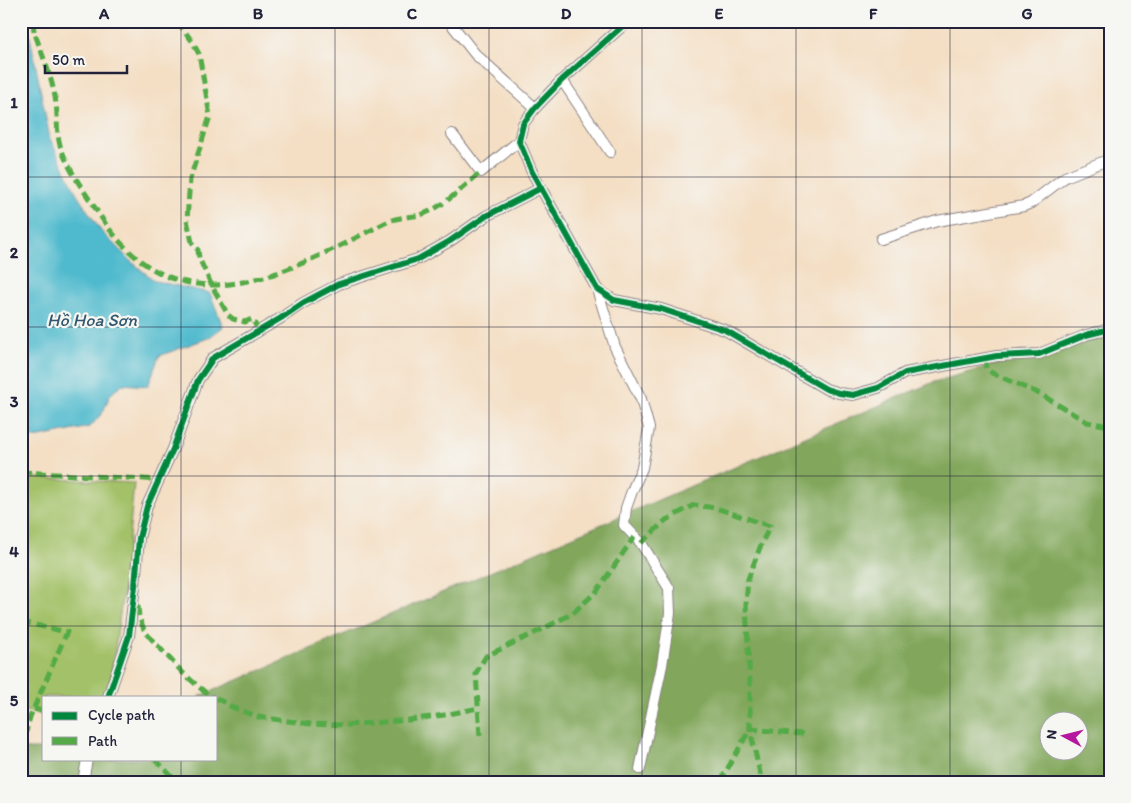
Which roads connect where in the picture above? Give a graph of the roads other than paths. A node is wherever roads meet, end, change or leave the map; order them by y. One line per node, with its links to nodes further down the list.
1 (449, 21): 4 (street)
2 (628, 21): 3 (street)
3 (562, 80): 4 (street); 7 (street)
4 (535, 108): 6 (street)
5 (452, 134): 6 (street)
6 (519, 141): 9 (street)
7 (610, 152)
8 (1110, 160): 10 (street)
9 (541, 188): 11 (street); 13 (street)
10 (881, 238)
11 (597, 289): 12 (street); 15 (street)
12 (1110, 329)
13 (108, 696)
14 (87, 760): 16 (street)
15 (640, 769)
16 (83, 782)

